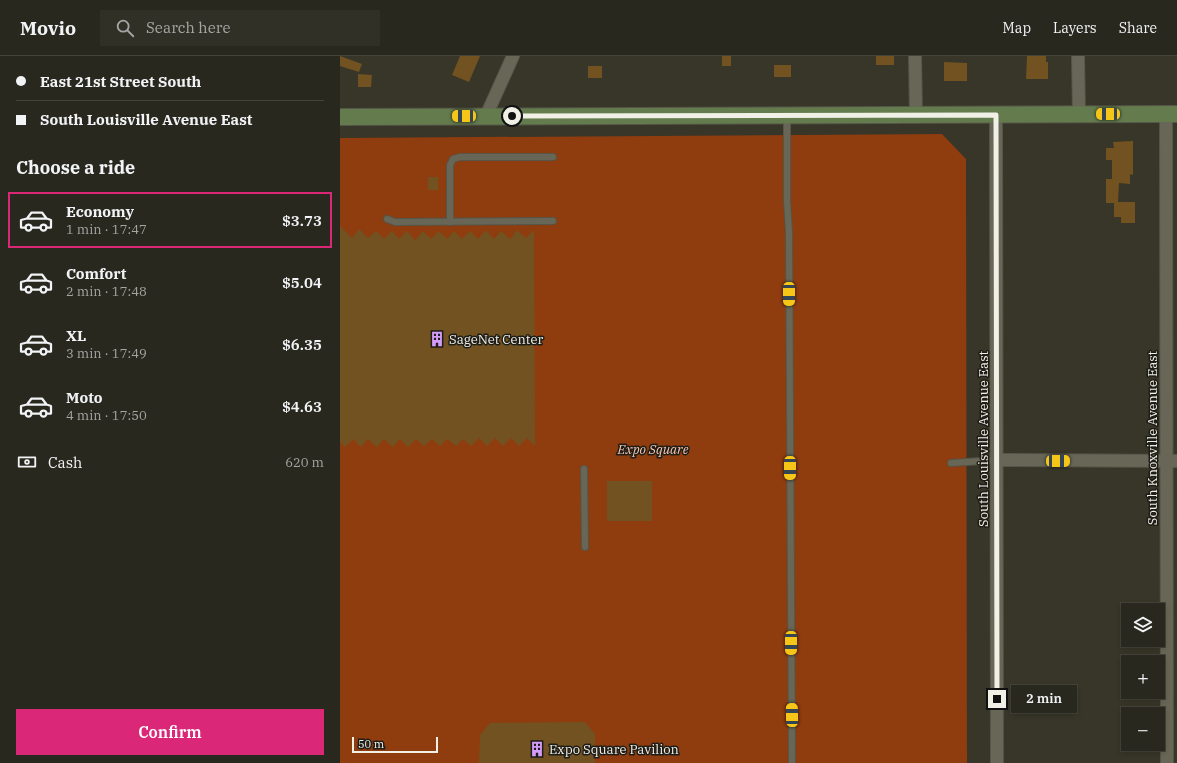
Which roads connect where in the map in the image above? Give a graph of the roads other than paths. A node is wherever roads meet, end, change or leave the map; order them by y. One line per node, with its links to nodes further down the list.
1 (513, 56): 8 (street)
2 (915, 56): 6 (street)
3 (1078, 56): 4 (street)
4 (1079, 114): 5 (main road); 7 (main road)
5 (1171, 114): 16 (street, South Knoxville Avenue East)
6 (916, 115): 7 (main road); 9 (main road)
7 (996, 115): 15 (street, South Louisville Avenue East)
8 (486, 116): 9 (main road); 10 (main road)
9 (786, 116): 20 (lane)
10 (340, 117)
11 (553, 156): 14 (lane)
12 (387, 219): 14 (lane)
13 (553, 221): 14 (lane)
14 (450, 222)
15 (998, 460): 16 (street); 17 (lane); 21 (street, South Louisville Avenue East)
16 (1172, 461): 22 (street, South Knoxville Avenue East)
17 (950, 463)
18 (584, 469): 19 (lane)
19 (584, 547)
20 (792, 763)
21 (997, 763)
22 (1167, 763)

